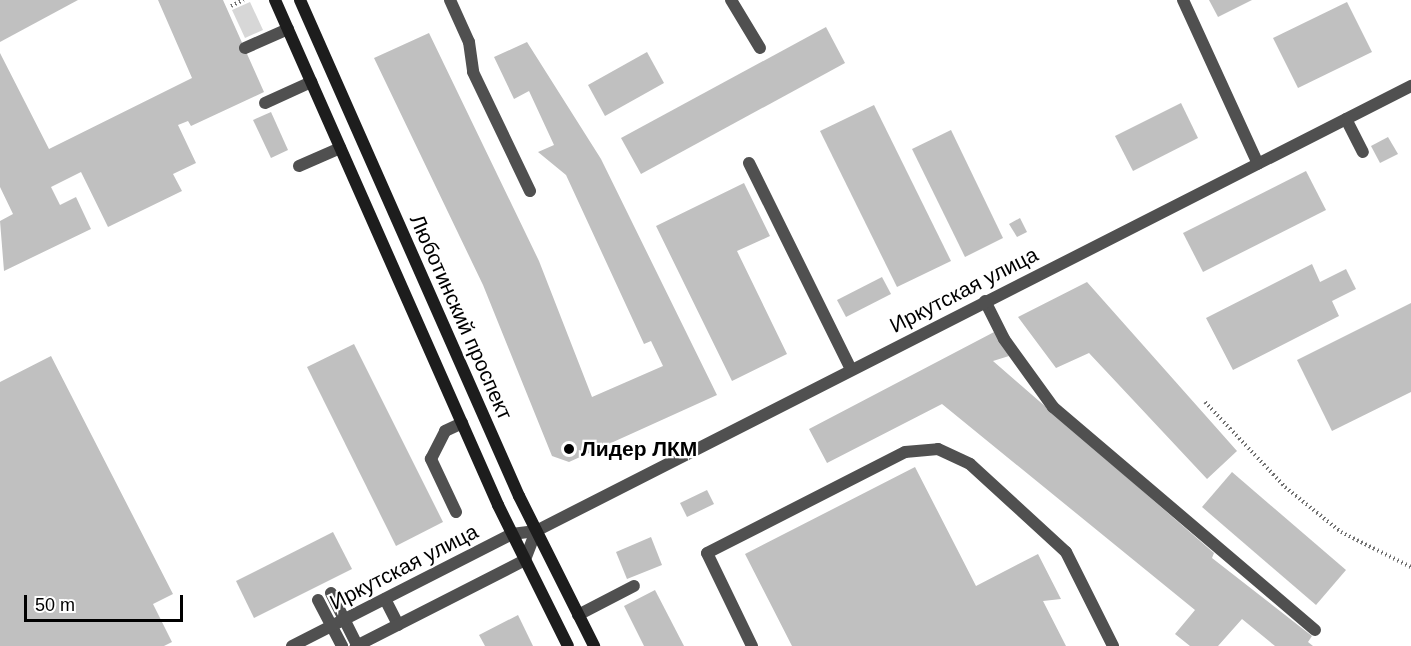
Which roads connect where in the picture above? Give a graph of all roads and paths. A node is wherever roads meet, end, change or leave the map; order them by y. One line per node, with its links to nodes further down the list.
1 (244, 0): 7 (path)
2 (275, 0): 8 (street, Люботинский проспект)
3 (300, 0): 26 (street, Люботинский проспект)
4 (450, 0): 20 (street)
5 (731, 0): 10 (street)
6 (1183, 0): 18 (street)
7 (231, 6)
8 (288, 29): 9 (street); 11 (street, Люботинский проспект)
9 (244, 48)
10 (760, 48)
11 (311, 82): 13 (street); 15 (street, Люботинский проспект)
12 (1411, 86): 14 (street, Иркутская улица)
13 (266, 103)
14 (1346, 119): 16 (street); 18 (street, Иркутская улица)
15 (340, 148): 19 (street); 24 (street, Люботинский проспект)
16 (1363, 152)
17 (749, 163): 22 (street)
18 (1258, 164): 21 (street, Иркутская улица)
19 (299, 166)
20 (530, 191)
21 (985, 301): 22 (street, Иркутская улица); 38 (street)
22 (851, 369): 26 (street, Иркутская улица)
23 (1205, 402): 29 (path)
24 (462, 423): 25 (street); 27 (street, Люботинский проспект)
25 (456, 512)
26 (536, 531): 27 (street, Иркутская улица); 28 (street); 34 (street, Люботинский проспект)
27 (512, 534): 28 (street, Люботинский проспект); 32 (street, Иркутская улица)
28 (525, 560): 36 (street); 42 (street, Люботинский проспект)
29 (1411, 567)
30 (634, 586): 34 (street)
31 (331, 593): 35 (street)
32 (385, 599): 35 (street, Иркутская улица); 36 (street)
33 (318, 600): 37 (street)
34 (578, 615): 43 (street, Люботинский проспект)
35 (344, 620): 37 (street, Иркутская улица); 41 (street)
36 (398, 624): 41 (street)
37 (332, 626): 39 (street, Иркутская улица); 40 (street)
38 (1315, 630)
39 (297, 645)
40 (342, 646)
41 (356, 646)
42 (568, 646)
43 (594, 646)
44 (752, 646): 45 (street)
45 (1113, 646)

